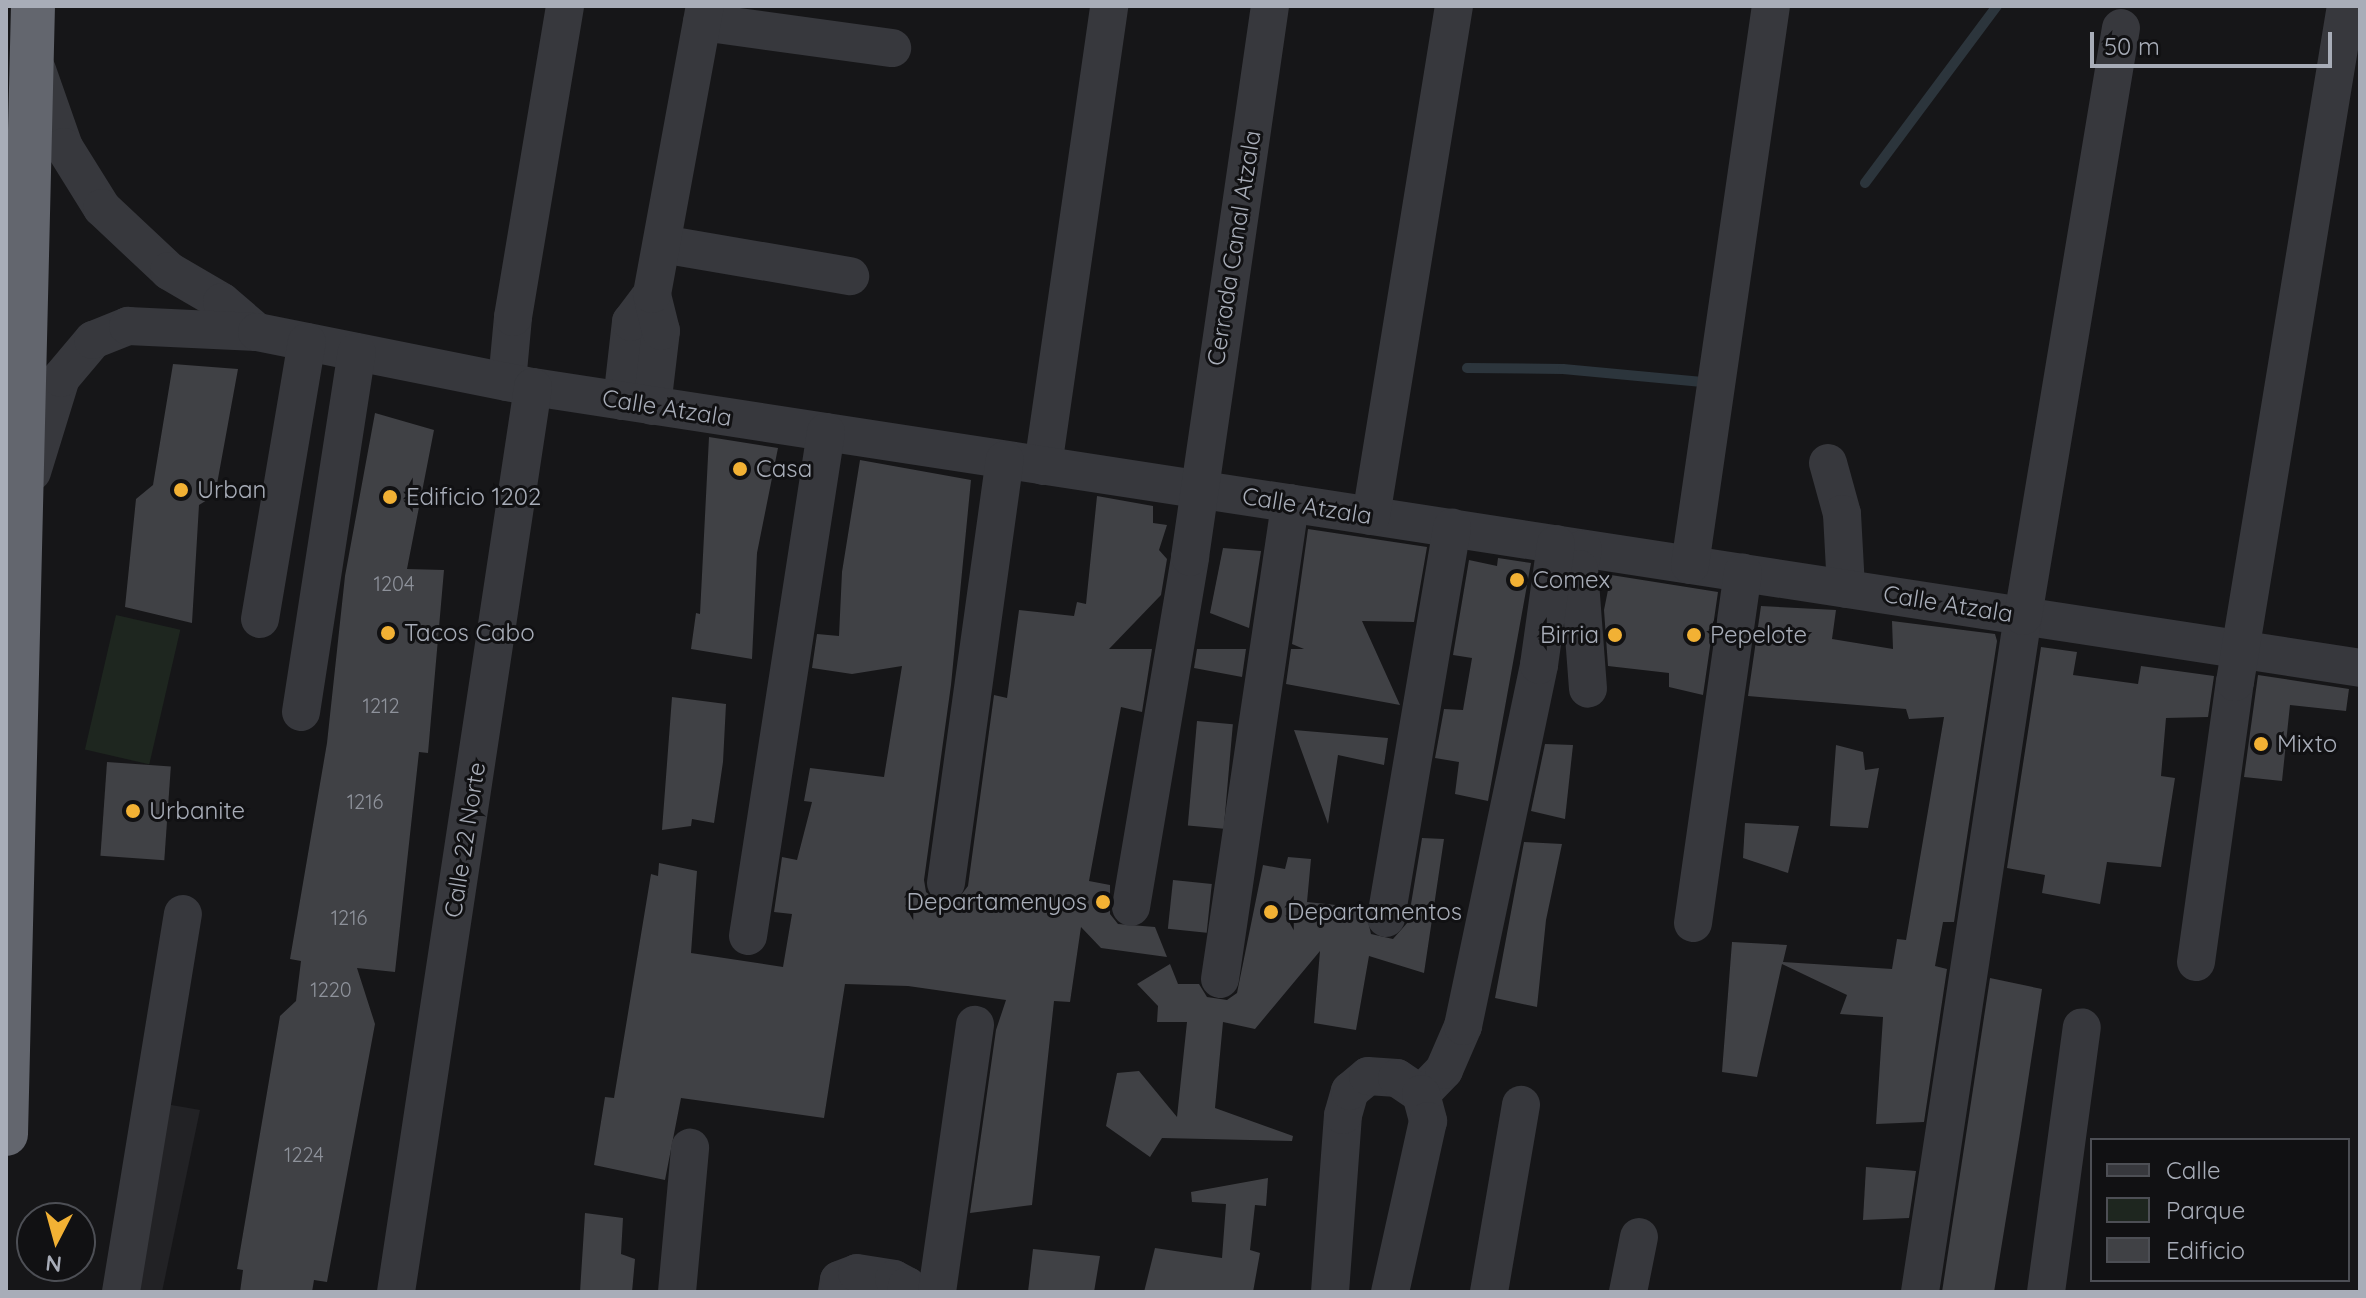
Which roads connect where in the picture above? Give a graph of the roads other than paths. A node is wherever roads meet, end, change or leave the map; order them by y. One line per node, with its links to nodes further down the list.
1 (33, 6): 11 (highway)
2 (565, 6): 17 (street, Calle 22 Norte)
3 (1109, 6): 22 (street)
4 (1270, 6): 23 (street, Cerrada Canal Atzala)
5 (1454, 6): 26 (street)
6 (1771, 6): 29 (street)
7 (2346, 6): 34 (street)
8 (704, 14): 10 (street); 12 (street)
9 (2121, 28): 32 (street)
10 (892, 48)
11 (32, 55): 14 (street, Calle Atzala); 25 (highway)
12 (662, 244): 13 (street); 18 (street)
13 (850, 276)
14 (257, 332): 15 (street, Calle Atzala); 25 (street, Calle Atzala)
15 (307, 342): 16 (street, Calle Atzala); 33 (street)
16 (357, 352): 17 (street, Calle Atzala); 37 (street)
17 (520, 385): 18 (street, Calle Atzala); 54 (street, Calle 22 Norte)
18 (637, 403): 19 (street, Calle Atzala)
19 (826, 432): 20 (street, Calle Atzala); 43 (street)
20 (1005, 460): 22 (street, Calle Atzala); 38 (street)
21 (1828, 463): 31 (street)
22 (1043, 466): 23 (street, Calle Atzala)
23 (1200, 490): 24 (street, Calle Atzala); 39 (street, Cerrada Canal Atzala)
24 (1290, 503): 26 (street, Calle Atzala); 45 (street)
25 (21, 512): 50 (highway)
26 (1371, 516): 27 (street, Calle Atzala)
27 (1452, 528): 28 (street, Calle Atzala); 41 (street)
28 (1570, 546): 29 (street, Calle Atzala); 36 (street); 48 (street)
29 (1690, 565): 30 (street, Calle Atzala)
30 (1743, 573): 31 (street, Calle Atzala); 42 (street)
31 (1846, 589): 32 (street, Calle Atzala)
32 (2023, 616): 34 (street, Calle Atzala); 63 (street)
33 (260, 619)
34 (2240, 649): 35 (street, Calle Atzala); 44 (street)
35 (2360, 668)
36 (1588, 689)
37 (301, 712)
38 (946, 883)
39 (1131, 907)
40 (183, 914): 53 (street)
41 (1386, 918)
42 (1693, 923)
43 (748, 936)
44 (2196, 962)
45 (1220, 979)
46 (975, 1025): 58 (street)
47 (2082, 1027): 64 (street)
48 (1421, 1094): 59 (street); 60 (street)
49 (1521, 1105): 61 (street)
50 (6, 1134)
51 (690, 1148): 55 (street)
52 (1639, 1237): 62 (street)
53 (121, 1292)
54 (396, 1292)
55 (677, 1292)
56 (837, 1292): 57 (street)
57 (906, 1292)
58 (937, 1292)
59 (1330, 1292)
60 (1390, 1292)
61 (1489, 1292)
62 (1628, 1292)
63 (1920, 1292)
64 (2046, 1292)

